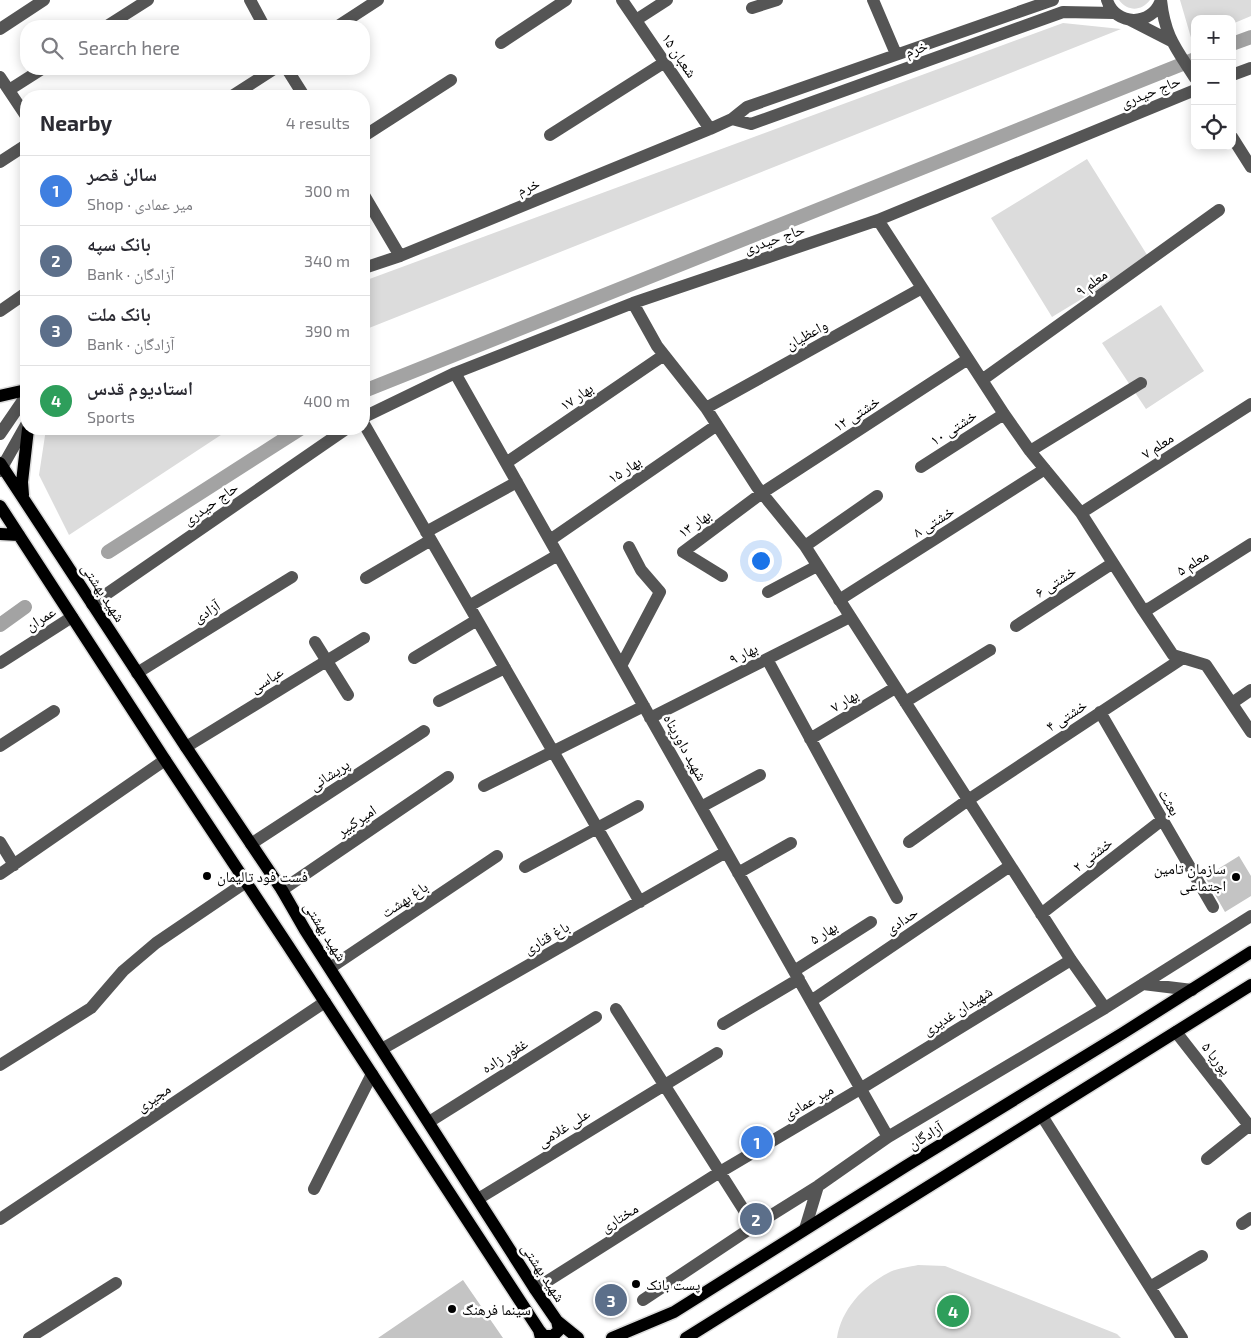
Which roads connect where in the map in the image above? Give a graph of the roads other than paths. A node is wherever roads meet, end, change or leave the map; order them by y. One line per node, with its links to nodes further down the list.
1 (44, 0): 22 (street)
2 (148, 0): 17 (street)
3 (250, 0): 18 (street)
4 (378, 0): 19 (street)
5 (566, 0): 24 (street)
6 (622, 0): 20 (street, ۱۵ شعبان)
7 (667, 0): 20 (street)
8 (777, 0): 14 (street)
9 (874, 0): 25 (street)
10 (1053, 0): 25 (street, خرم)
11 (1057, 0): 15 (street)
12 (1107, 0): 16 (street)
13 (1161, 0): 21 (street); 23 (street)
14 (752, 8)
15 (1063, 12): 16 (street, خرم); 40 (street, خرم)
16 (1114, 13): 21 (street)
17 (116, 20)
18 (261, 20)
19 (347, 20)
20 (636, 20): 26 (street, ۱۵ شعبان)
21 (1130, 20): 23 (street)
22 (0, 29)
23 (1171, 41): 28 (street)
24 (501, 43)
25 (896, 54): 40 (street, خرم)
26 (665, 62): 41 (street, ۱۵ شعبان); 43 (street)
27 (1251, 68): 29 (street)
28 (1191, 71)
29 (1236, 74)
30 (33, 75): 35 (street)
31 (265, 75): 36 (street)
32 (291, 75): 37 (street)
33 (0, 77): 35 (street)
34 (451, 80): 42 (street)
35 (9, 90): 39 (street)
36 (241, 90)
37 (300, 90)
38 (1191, 92): 50 (street, حاج حیدری)
39 (20, 107)
40 (732, 120): 41 (street, خرم)
41 (710, 129): 51 (street, خرم)
42 (370, 132)
43 (550, 135)
44 (1236, 143): 47 (street)
45 (20, 149): 46 (street)
46 (0, 162)
47 (1251, 167)
48 (370, 205): 51 (street)
49 (1219, 210): 60 (street, معلم ۹)
50 (878, 220): 53 (street); 55 (street, حاج حیدری)
51 (400, 256): 52 (street, خرم)
52 (370, 266)
53 (922, 288): 58 (street); 66 (street, واعظیان)
54 (20, 297): 56 (street)
55 (633, 303): 57 (street); 59 (street, حاج حیدری)
56 (0, 311)
57 (664, 355): 66 (street); 76 (street, بهار ۱۷)
58 (968, 359): 60 (street); 81 (street, خشتی ۱۲)
59 (455, 373): 67 (street, حاج حیدری); 76 (street, شهید داورپناه)
60 (982, 380): 68 (street)
61 (1141, 383): 75 (street)
62 (20, 391): 63 (main road)
63 (0, 396)
64 (1251, 404): 85 (street, معلم ۷)
65 (20, 405): 70 (street)
66 (706, 408): 69 (street)
67 (370, 414)
68 (1004, 414): 75 (street); 78 (street, خشتی ۱۰)
69 (717, 425): 81 (street); 89 (street, بهار ۱۵)
70 (0, 434)
71 (370, 434): 88 (street)
72 (20, 435): 77 (street)
73 (27, 435): 83 (main road)
74 (337, 435): 101 (street, حاج حیدری)
75 (1030, 451): 79 (street)
76 (506, 463): 80 (street, شهید داورپناه)
77 (1, 467): 83 (main road, شهید بهشتی)
78 (921, 467)
79 (1045, 469): 85 (street); 100 (street, خشتی ۸)
80 (517, 482): 88 (street); 89 (street, شهید داورپناه)
81 (762, 493): 91 (street); 96 (street, بهار ۱۳)
82 (878, 496): 91 (street)
83 (24, 498): 101 (main road, شهید بهشتی)
84 (0, 506): 87 (main road)
85 (1081, 513): 94 (street)
86 (0, 534): 87 (main road)
87 (18, 534): 104 (main road)
88 (429, 536): 98 (street); 102 (street)
89 (550, 540): 93 (street, شهید داورپناه)
90 (1251, 544): 103 (street, معلم ۵)
91 (804, 546): 95 (street)
92 (629, 547): 116 (street)
93 (558, 555): 102 (street); 116 (street, شهید داورپناه)
94 (1112, 563): 103 (street); 107 (street, خشتی ۶)
95 (817, 566): 99 (street); 100 (street)
96 (722, 576)
97 (292, 577): 118 (street, آزادی)
98 (366, 578)
99 (768, 592)
100 (839, 600): 105 (street)
101 (92, 604): 118 (main road, شهید بهشتی)
102 (469, 606): 106 (street)
103 (1147, 609): 112 (street)
104 (72, 617): 115 (street, عمران); 135 (main road)
105 (850, 617): 113 (street, بهار ۹); 119 (street)
106 (477, 620): 111 (street); 117 (street)
107 (1016, 626)
108 (364, 638): 114 (street, عباسی)
109 (315, 642): 114 (street)
110 (990, 650): 123 (street)
111 (414, 658)
112 (1183, 658): 124 (street); 127 (street, خشتی ۴)
113 (766, 659): 128 (street, بهار ۹); 131 (street)
114 (327, 661): 121 (street); 133 (street, عباسی)
115 (0, 663)
116 (621, 666): 125 (street, شهید داورپناه)
117 (505, 668): 122 (street); 134 (street)
118 (137, 673): 133 (main road, شهید بهشتی)
119 (895, 688): 123 (street); 131 (street, بهار ۷)
120 (1251, 690): 124 (street)
121 (348, 695)
122 (439, 701)
123 (904, 702): 139 (street)
124 (1232, 703): 130 (street)
125 (644, 706): 128 (street, شهید داورپناه); 134 (street)
126 (54, 711): 132 (street)
127 (1100, 712): 139 (street, خشتی ۴); 142 (street, بعثت)
128 (650, 718): 141 (street, شهید داورپناه)
129 (424, 731): 147 (street, پریشانی)
130 (1251, 732)
131 (810, 739): 157 (street)
132 (0, 746)
133 (186, 747): 147 (main road, شهید بهشتی)
134 (553, 751): 138 (street); 143 (street)
135 (165, 760): 150 (street); 155 (main road)
136 (760, 774): 141 (street)
137 (448, 777): 156 (street, امیرکبیر)
138 (484, 786)
139 (968, 800): 145 (street); 151 (street)
140 (638, 806): 143 (street)
141 (701, 807): 148 (street, شهید داورپناه)
142 (1162, 820): 159 (street, بعثت); 160 (street, خشتی ۲)
143 (597, 828): 152 (street); 158 (street)
144 (0, 842): 150 (street)
145 (910, 842)
146 (791, 843): 153 (street)
147 (251, 844): 156 (main road, شهید بهشتی)
148 (726, 852): 153 (street, شهید داورپناه); 158 (street, باغ قناری)
149 (497, 856): 165 (street, باغ بهشت)
150 (14, 865): 154 (street)
151 (1010, 866): 160 (street); 170 (street, حدادی)
152 (525, 868)
153 (738, 873): 166 (street, شهید داورپناه)
154 (0, 874)
155 (246, 882): 171 (main road); 179 (street)
156 (282, 890): 165 (main road, شهید بهشتی)
157 (897, 898)
158 (640, 902): 177 (street, باغ قناری)
159 (1213, 908)
160 (1041, 914): 164 (street)
161 (1251, 916): 167 (street)
162 (871, 922): 166 (street, بهار ۵)
163 (1251, 952): 169 (main road, آزادگان)
164 (1070, 960): 172 (street); 182 (street, شهیدان غدیری)
165 (330, 968): 177 (main road, شهید بهشتی)
166 (796, 975): 170 (street, شهید داورپناه); 175 (street, بهار ۵)
167 (1143, 984): 169 (street); 172 (street)
168 (1250, 989): 176 (main road)
169 (1192, 990): 194 (main road, آزادگان)
170 (811, 1001): 182 (street, شهید داورپناه)
171 (325, 1002): 180 (main road); 192 (street, مجیری)
172 (1105, 1008): 186 (street)
173 (616, 1009): 181 (street)
174 (596, 1017): 184 (street, غفور زاده)
175 (723, 1024)
176 (1176, 1032): 183 (main road); 185 (street, پوریا ۵)
177 (382, 1049): 184 (main road, شهید بهشتی)
178 (717, 1052): 181 (street, علی غلامی)
179 (0, 1065)
180 (372, 1074): 190 (street); 201 (main road)
181 (664, 1084): 188 (street); 191 (street, علی غلامی)
182 (860, 1089): 186 (street, شهید داورپناه); 188 (street, میر عمادی)
183 (1042, 1116): 197 (street); 206 (main road)
184 (429, 1122): 191 (main road, شهید بهشتی)
185 (1250, 1126): 187 (street)
186 (888, 1137): 189 (street)
187 (1207, 1159)
188 (720, 1172): 193 (street); 198 (street, مختاری)
189 (818, 1186): 193 (street); 194 (street)
190 (314, 1189)
191 (478, 1199): 198 (main road, شهید بهشتی)
192 (0, 1219)
193 (754, 1226): 199 (street)
194 (805, 1229): 202 (main road, آزادگان)
195 (1202, 1256): 197 (street)
196 (116, 1283): 203 (street)
197 (1150, 1287): 207 (street)
198 (536, 1289): 200 (main road, شهید بهشتی)
199 (643, 1300)
200 (557, 1321): 201 (main road); 204 (main road, شهید بهشتی)
201 (540, 1334)
202 (633, 1334): 205 (main road, آزادگان)
203 (29, 1338)
204 (578, 1338)
205 (612, 1338)
206 (687, 1338)
207 (1182, 1338)

